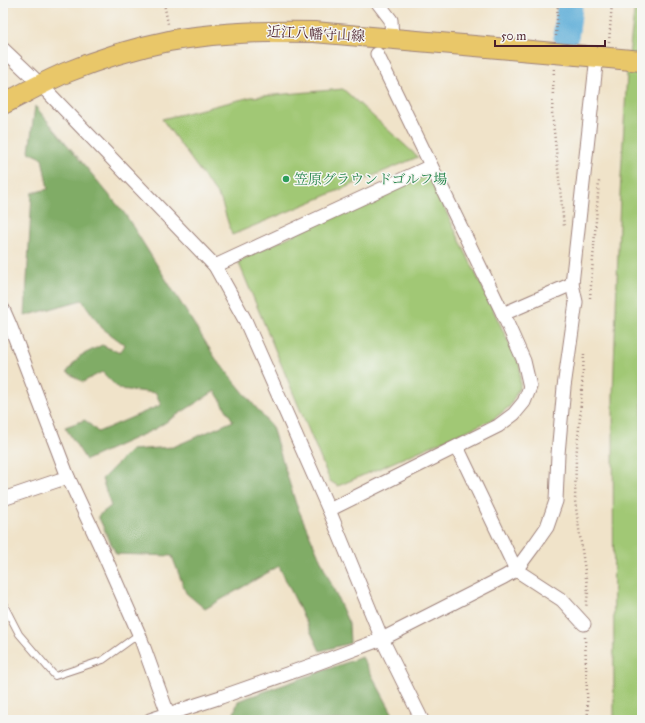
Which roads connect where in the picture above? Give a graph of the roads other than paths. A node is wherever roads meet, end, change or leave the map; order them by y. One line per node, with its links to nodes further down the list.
1 (378, 3): 2 (street)
2 (392, 39): 5 (main road, 近江八幡守山線, bridge); 7 (main road, 近江八幡守山線)
3 (3, 49): 7 (street)
4 (377, 54): 9 (street)
5 (607, 57): 6 (main road, 近江八幡守山線); 11 (street)
6 (642, 61)
7 (41, 85): 8 (main road, 近江八幡守山線); 10 (street)
8 (3, 104)
9 (431, 166): 10 (street); 13 (street)
10 (215, 266): 18 (street)
11 (572, 284): 13 (street); 19 (street)
12 (3, 309): 14 (street)
13 (503, 314): 15 (street)
14 (7, 327): 16 (street)
15 (456, 447): 18 (street); 19 (street)
16 (68, 477): 17 (street); 22 (street)
17 (3, 499)
18 (329, 510): 23 (street)
19 (516, 570): 21 (street); 23 (street)
20 (3, 603): 22 (lane)
21 (584, 624)
22 (139, 634): 24 (street)
23 (382, 639): 24 (street); 26 (street)
24 (170, 717): 25 (street)
25 (150, 720)
26 (422, 720)

